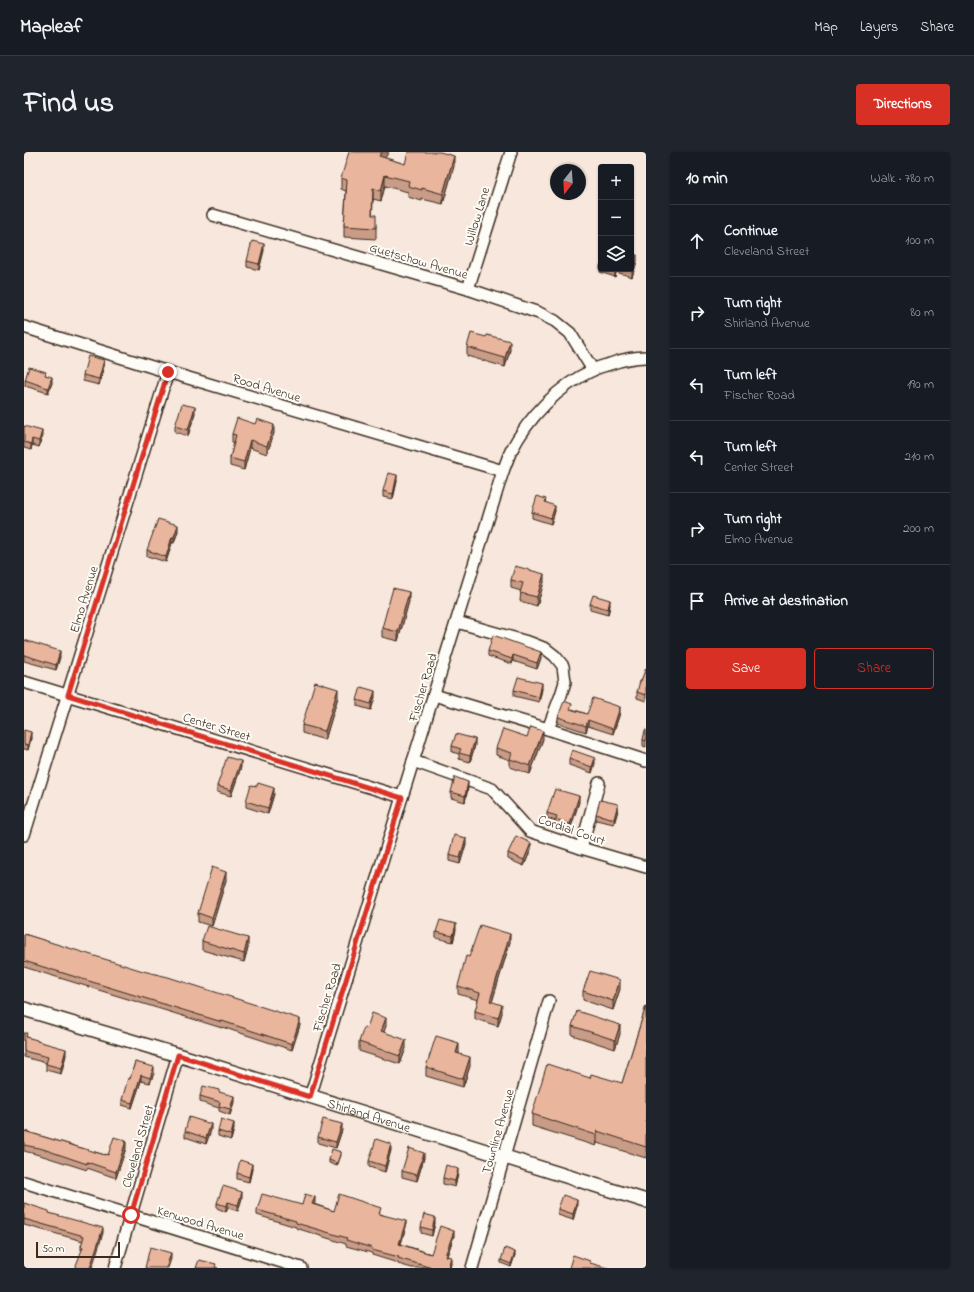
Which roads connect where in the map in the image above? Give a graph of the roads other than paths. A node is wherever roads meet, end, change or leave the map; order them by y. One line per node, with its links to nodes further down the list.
1 (511, 152): 3 (street, Willow Lane)
2 (213, 215): 3 (street, Guetschow Avenue)
3 (468, 289): 6 (street, Guetschow Avenue)
4 (24, 328): 7 (street, Rood Avenue)
5 (646, 357): 6 (street, Fischer Road)
6 (593, 370): 8 (street, Fischer Road)
7 (168, 372): 8 (street, Rood Avenue); 11 (street, Elmo Avenue)
8 (503, 471): 9 (street, Fischer Road)
9 (457, 622): 12 (street, Fischer Road); 13 (street)
10 (24, 682): 11 (street, Center Street)
11 (68, 695): 17 (street, Center Street); 18 (street, Elmo Avenue)
12 (434, 695): 13 (street); 14 (street, Fischer Road)
13 (548, 729): 15 (street)
14 (413, 761): 17 (street, Fischer Road); 19 (street, Cordial Court)
15 (646, 761)
16 (599, 783): 19 (street)
17 (402, 798): 24 (street, Fischer Road)
18 (24, 835)
19 (582, 848): 20 (street, Cordial Court)
20 (646, 867)
21 (549, 1001): 25 (street, Townline Avenue)
22 (24, 1009): 23 (street, Shirland Avenue)
23 (178, 1055): 24 (street, Shirland Avenue); 28 (street, Cleveland Street)
24 (310, 1097): 25 (street, Shirland Avenue)
25 (504, 1157): 27 (street, Shirland Avenue); 31 (street, Townline Avenue)
26 (24, 1182): 28 (street, Kenwood Avenue)
27 (646, 1201)
28 (131, 1215): 29 (street, Cleveland Street); 30 (street, Kenwood Avenue)
29 (115, 1268)
30 (301, 1268)
31 (472, 1268)

